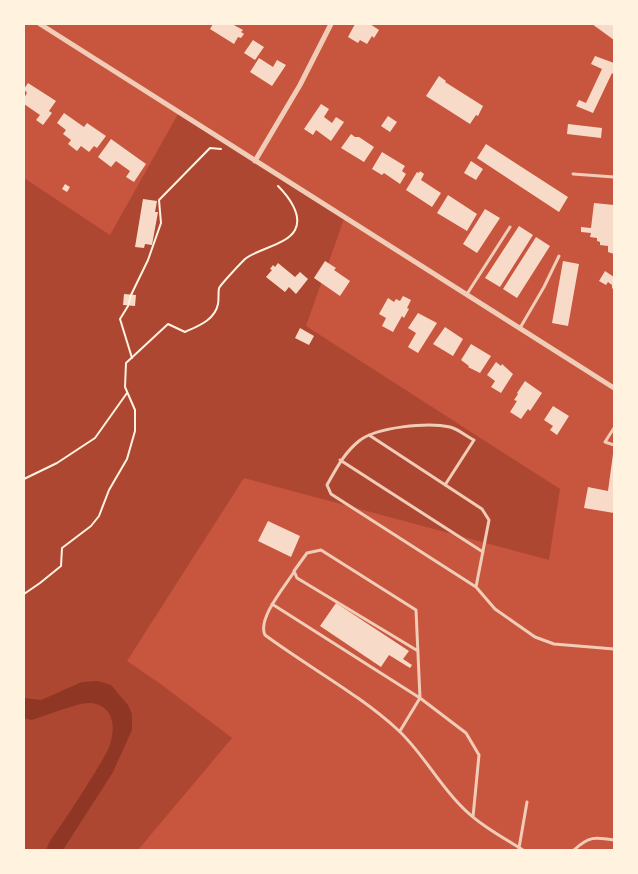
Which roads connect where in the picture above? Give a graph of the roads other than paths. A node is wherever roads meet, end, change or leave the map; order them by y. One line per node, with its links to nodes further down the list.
1 (40, 24): 3 (street)
2 (331, 24): 3 (street)
3 (255, 161): 8 (street)
4 (573, 174): 5 (lane)
5 (614, 177)
6 (510, 227): 8 (lane)
7 (559, 256): 9 (lane)
8 (467, 295): 9 (street)
9 (520, 328): 10 (street)
10 (614, 388)
11 (614, 428): 13 (lane)
12 (369, 435): 14 (lane); 15 (lane); 15 (lane)
13 (614, 445)
14 (340, 460): 16 (lane); 18 (lane)
15 (445, 485): 16 (lane)
16 (483, 552): 18 (lane)
17 (294, 571): 19 (lane); 21 (lane); 21 (lane)
18 (476, 587): 20 (lane)
19 (272, 604): 22 (lane); 23 (lane)
20 (614, 649)
21 (418, 651): 22 (lane)
22 (420, 698): 23 (lane); 25 (lane)
23 (400, 732): 25 (lane)
24 (527, 802): 27 (lane)
25 (473, 818): 27 (lane)
26 (614, 840): 29 (lane)
27 (519, 848): 28 (lane)
28 (523, 850)
29 (574, 850)

